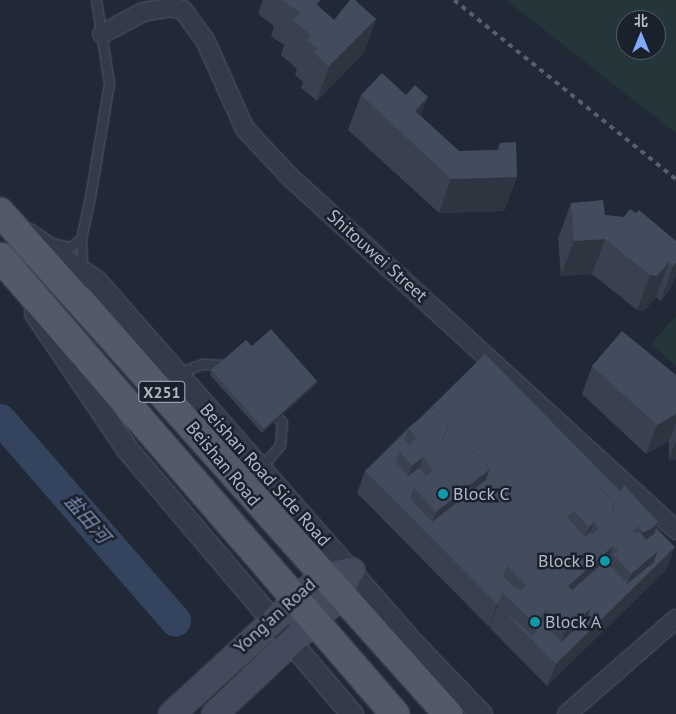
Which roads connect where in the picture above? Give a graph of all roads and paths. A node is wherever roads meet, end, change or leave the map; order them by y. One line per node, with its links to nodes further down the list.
1 (96, 0): 2 (lane)
2 (102, 34): 4 (lane); 12 (street, Shitouwei Street)
3 (9, 220): 4 (lane); 6 (street, Beishan Road Side Road); 7 (main road, Beishan Road / X251)
4 (81, 239): 6 (lane)
5 (0, 258): 16 (main road, Beishan Road / X251); 19 (street)
6 (82, 269): 9 (street, Beishan Road Side Road)
7 (114, 335): 9 (lane); 14 (main road, Beishan Road / X251)
8 (236, 372): 9 (lane)
9 (175, 374): 11 (street, Beishan Road Side Road)
10 (262, 401): 11 (lane)
11 (260, 469): 13 (street, Beishan Road Side Road)
12 (676, 530)
13 (351, 570): 14 (main road, Yong'an Road); 15 (main road, Yong'an Road); 26 (street, Beishan Road Side Road)
14 (320, 576): 15 (main road, Beishan Road / X251); 16 (main road, Yong'an Road)
15 (339, 596): 17 (main road, Yong'an Road); 25 (main road, Beishan Road / X251)
16 (296, 597): 17 (main road, Beishan Road / X251); 19 (main road, Yong'an Road)
17 (314, 619): 20 (main road, Yong'an Road); 24 (main road, Beishan Road / X251)
18 (676, 619): 27 (street)
19 (269, 620): 20 (street); 21 (main road, Yong'an Road)
20 (288, 640): 22 (main road, Yong'an Road); 23 (street)
21 (171, 714)
22 (214, 714)
23 (352, 714)
24 (395, 714)
25 (448, 714)
26 (481, 714)
27 (568, 714)

